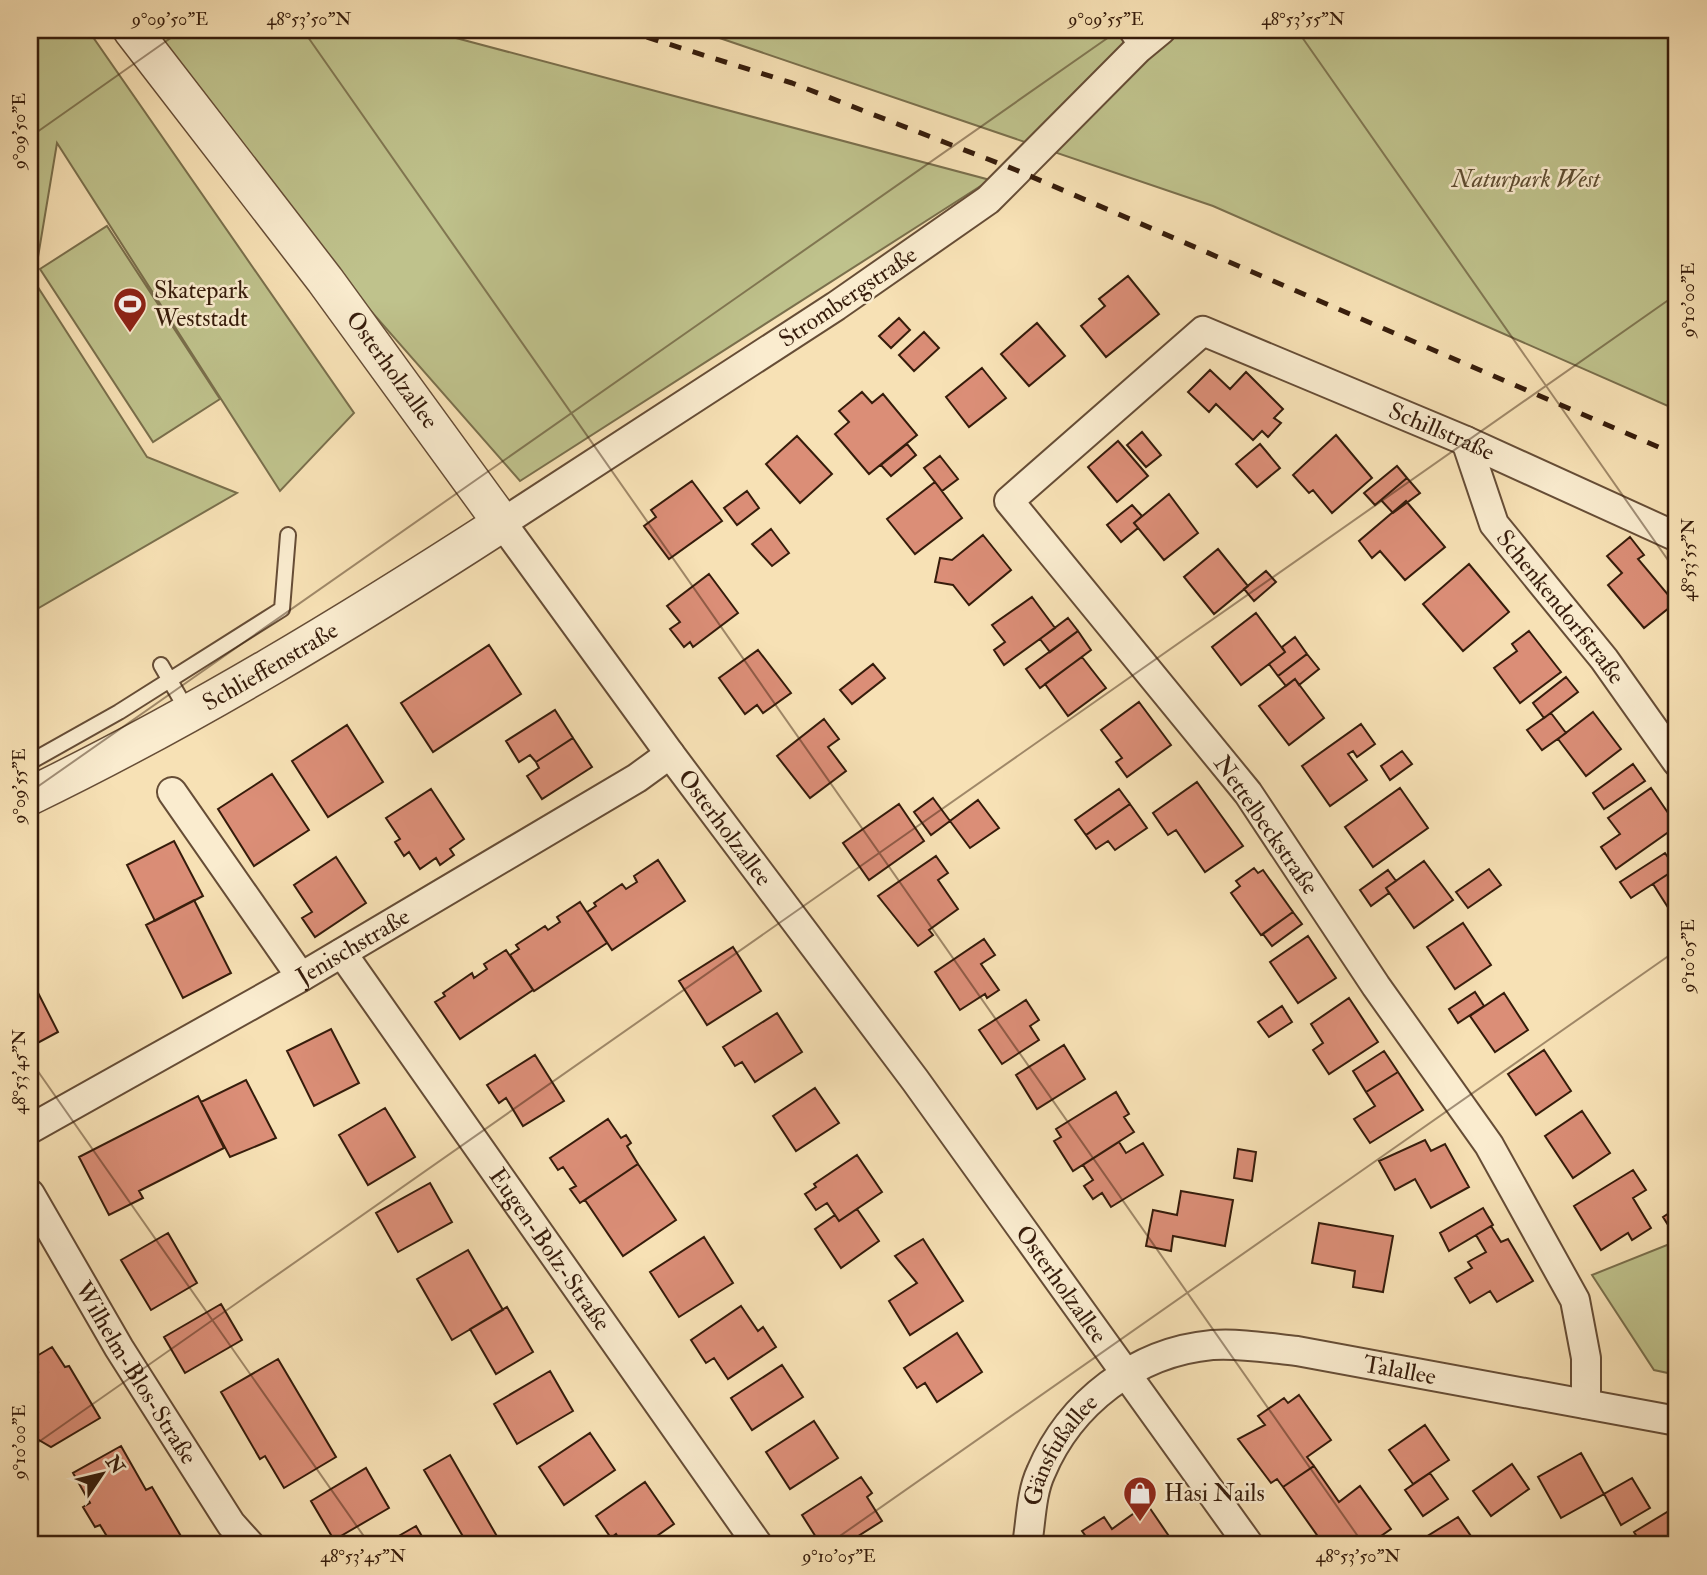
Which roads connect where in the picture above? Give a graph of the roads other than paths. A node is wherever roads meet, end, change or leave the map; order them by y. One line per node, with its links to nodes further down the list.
1 (132, 30): 6 (street, Osterholzallee)
2 (1161, 30): 3 (street, Strombergstraße)
3 (1131, 39): 6 (street, Strombergstraße)
4 (1203, 331): 5 (street, Schillstraße); 22 (street, Nettelbeckstraße)
5 (1466, 441): 8 (street, Schillstraße); 14 (street, Schenkendorfstraße)
6 (502, 523): 11 (street, Schlieffenstraße); 12 (street, Osterholzallee)
7 (288, 535): 10 (lane)
8 (1677, 537)
9 (161, 665): 10 (lane)
10 (169, 679): 11 (lane); 13 (lane)
11 (189, 714): 16 (street, Schlieffenstraße)
12 (670, 754): 17 (street, Jenischstraße); 21 (street, Osterholzallee)
13 (30, 762)
14 (1677, 762)
15 (172, 792): 18 (street)
16 (30, 796)
17 (342, 953): 18 (street, Jenischstraße); 25 (street, Eugen-Bolz-Straße)
18 (301, 977): 19 (street, Jenischstraße)
19 (30, 1129)
20 (30, 1194): 24 (street, Wilhelm-Blos-Straße)
21 (1125, 1374): 22 (street, Talallee); 26 (street, Gänsfußallee); 27 (street, Osterholzallee)
22 (1586, 1404): 23 (street, Talallee)
23 (1677, 1421)
24 (250, 1545)
25 (758, 1545)
26 (1027, 1545)
27 (1249, 1545)

